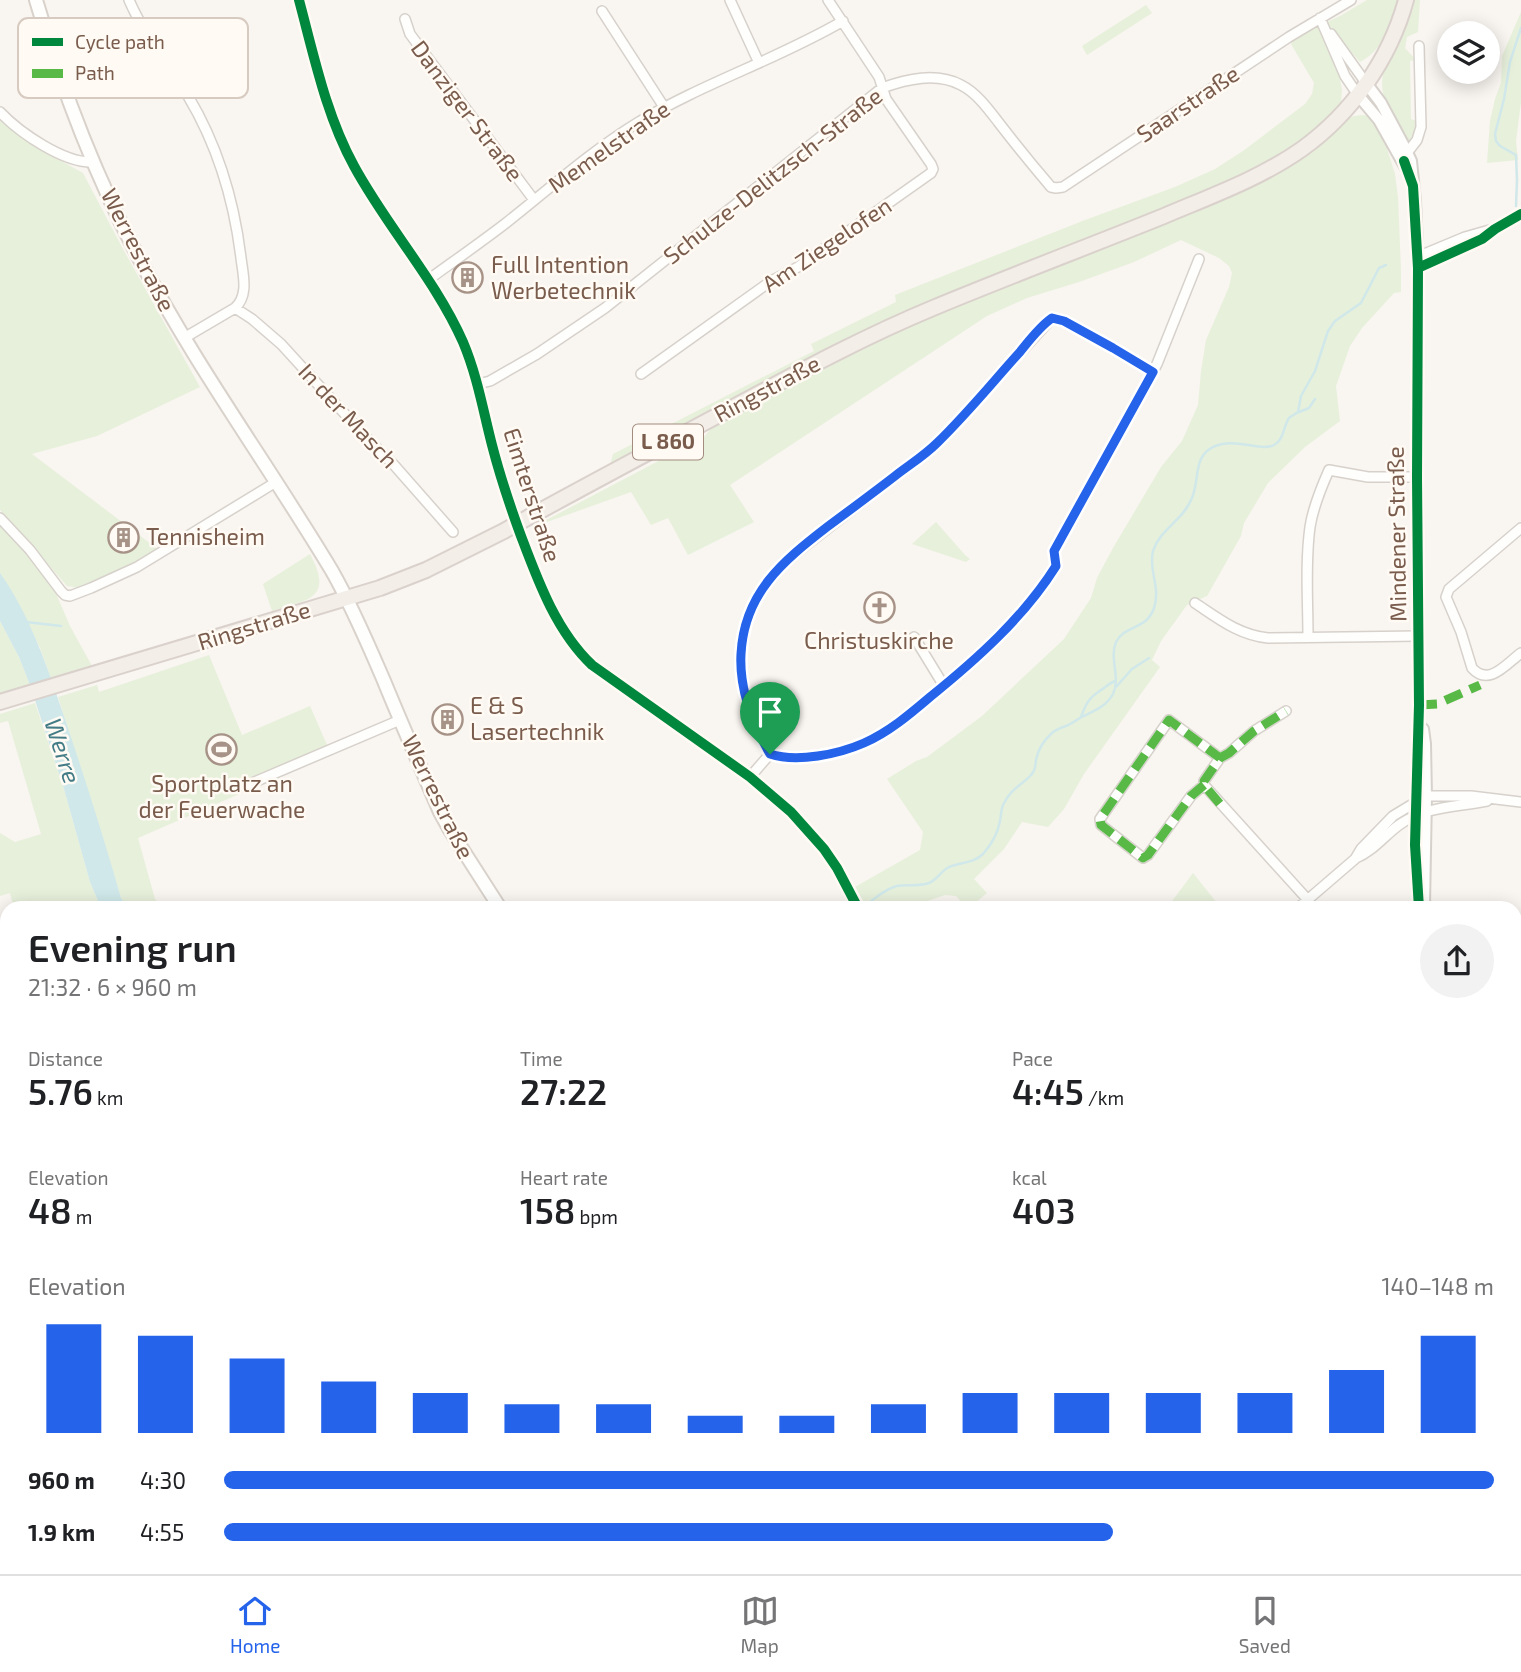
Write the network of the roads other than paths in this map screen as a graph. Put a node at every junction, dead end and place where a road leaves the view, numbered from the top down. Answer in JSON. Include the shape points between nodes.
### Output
{"nodes":[{"id":1,"x":36,"y":0,"type":"edge"},
{"id":2,"x":129,"y":0,"type":"edge"},
{"id":3,"x":299,"y":0,"type":"edge"},
{"id":4,"x":730,"y":0,"type":"edge"},
{"id":5,"x":828,"y":0,"type":"edge"},
{"id":6,"x":1351,"y":0,"type":"edge"},
{"id":7,"x":1406,"y":0,"type":"edge"},
{"id":8,"x":602,"y":11,"type":"dead end"},
{"id":9,"x":42,"y":18,"type":"edge"},
{"id":10,"x":138,"y":18,"type":"edge"},
{"id":11,"x":405,"y":19,"type":"dead end"},
{"id":12,"x":1320,"y":19,"type":"junction"},
{"id":13,"x":842,"y":21,"type":"junction"},
{"id":14,"x":1419,"y":46,"type":"dead end"},
{"id":15,"x":759,"y":63,"type":"junction"},
{"id":16,"x":1366,"y":83,"type":"junction"},
{"id":17,"x":882,"y":88,"type":"junction"},
{"id":18,"x":1357,"y":95,"type":"junction"},
{"id":19,"x":69,"y":98,"type":"edge"},
{"id":20,"x":189,"y":98,"type":"edge"},
{"id":21,"x":664,"y":107,"type":"junction"},
{"id":22,"x":0,"y":112,"type":"edge"},
{"id":23,"x":1408,"y":153,"type":"junction"},
{"id":24,"x":94,"y":162,"type":"junction"},
{"id":25,"x":1413,"y":186,"type":"junction"},
{"id":26,"x":1056,"y":188,"type":"joint"},
{"id":27,"x":534,"y":200,"type":"junction"},
{"id":28,"x":1521,"y":214,"type":"edge"},
{"id":29,"x":1199,"y":259,"type":"dead end"},
{"id":30,"x":1418,"y":262,"type":"junction"},
{"id":31,"x":428,"y":280,"type":"junction"},
{"id":32,"x":234,"y":308,"type":"junction"},
{"id":33,"x":184,"y":338,"type":"junction"},
{"id":34,"x":1153,"y":372,"type":"junction"},
{"id":35,"x":641,"y":374,"type":"dead end"},
{"id":36,"x":478,"y":384,"type":"junction"},
{"id":37,"x":1417,"y":477,"type":"junction"},
{"id":38,"x":276,"y":482,"type":"junction"},
{"id":39,"x":0,"y":518,"type":"edge"},
{"id":40,"x":1521,"y":528,"type":"edge"},
{"id":41,"x":453,"y":532,"type":"dead end"},
{"id":42,"x":346,"y":599,"type":"junction"},
{"id":43,"x":1195,"y":603,"type":"dead end"},
{"id":44,"x":1419,"y":636,"type":"junction"},
{"id":45,"x":914,"y":637,"type":"dead end"},
{"id":46,"x":1308,"y":637,"type":"junction"},
{"id":47,"x":1521,"y":653,"type":"edge"},
{"id":48,"x":944,"y":686,"type":"junction"},
{"id":49,"x":0,"y":702,"type":"edge"},
{"id":50,"x":1286,"y":711,"type":"dead end"},
{"id":51,"x":400,"y":720,"type":"junction"},
{"id":52,"x":770,"y":754,"type":"junction"},
{"id":53,"x":1220,"y":758,"type":"junction"},
{"id":54,"x":750,"y":778,"type":"junction"},
{"id":55,"x":1204,"y":785,"type":"junction"},
{"id":56,"x":245,"y":786,"type":"dead end"},
{"id":57,"x":1421,"y":799,"type":"junction"},
{"id":58,"x":1494,"y":800,"type":"junction"},
{"id":59,"x":1521,"y":802,"type":"edge"},
{"id":60,"x":1421,"y":813,"type":"junction"},
{"id":61,"x":1354,"y":859,"type":"junction"},
{"id":62,"x":1308,"y":900,"type":"joint"},
{"id":63,"x":496,"y":901,"type":"edge"},
{"id":64,"x":854,"y":901,"type":"edge"},
{"id":65,"x":1420,"y":901,"type":"edge"}],
"edges":[{"from":1,"to":9,"type":"main road","name":"Werrestraße"},
{"from":2,"to":10,"type":"street"},
{"from":3,"to":31,"type":"street","name":"Eimterstraße","via":[[328,106],[344,146]]},
{"from":4,"to":15,"type":"street"},
{"from":5,"to":13,"type":"street"},
{"from":6,"to":12,"type":"street","name":"Saarstraße"},
{"from":7,"to":16,"type":"main road","number":"L 860","via":[[1397,30]]},
{"from":8,"to":21,"type":"street"},
{"from":11,"to":27,"type":"street","name":"Danziger Straße","via":[[410,34]]},
{"from":12,"to":16,"type":"street"},
{"from":12,"to":18,"type":"street"},
{"from":12,"to":26,"type":"street","name":"Saarstraße"},
{"from":13,"to":15,"type":"street","name":"Memelstraße"},
{"from":13,"to":17,"type":"street"},
{"from":14,"to":23,"type":"street","via":[[1421,127]]},
{"from":15,"to":21,"type":"street","name":"Memelstraße"},
{"from":16,"to":18,"type":"main road","number":"L 860"},
{"from":16,"to":23,"type":"street","name":"Mindener Straße"},
{"from":17,"to":26,"type":"street","name":"Schulze-Delitzsch-Straße","via":[[932,77],[961,84]]},
{"from":17,"to":35,"type":"street","name":"Am Ziegelofen","via":[[931,164],[931,173]]},
{"from":17,"to":36,"type":"street","name":"Schulze-Delitzsch-Straße","via":[[605,308],[537,354]]},
{"from":18,"to":25,"type":"street","name":"Mindener Straße","via":[[1389,136]]},
{"from":18,"to":42,"type":"main road","name":"Ringstraße","number":"L 860","bridge":true,"via":[[1318,136],[1263,172],[884,329],[504,531],[426,570]]},
{"from":19,"to":24,"type":"main road","name":"Werrestraße"},
{"from":20,"to":32,"type":"street","via":[[218,158],[235,217],[244,294]]},
{"from":21,"to":27,"type":"street","name":"Memelstraße","via":[[602,147]]},
{"from":22,"to":24,"type":"street","via":[[34,139],[69,158]]},
{"from":23,"to":25,"type":"street","name":"Mindener Straße"},
{"from":24,"to":33,"type":"main road","name":"Werrestraße","via":[[120,223]]},
{"from":25,"to":30,"type":"street","name":"Mindener Straße"},
{"from":27,"to":31,"type":"street","name":"Memelstraße"},
{"from":28,"to":30,"type":"street"},
{"from":29,"to":34,"type":"street"},
{"from":30,"to":37,"type":"street","name":"Mindener Straße"},
{"from":31,"to":36,"type":"street","name":"Eimterstraße","via":[[457,328]]},
{"from":32,"to":33,"type":"street"},
{"from":32,"to":41,"type":"street","name":"In der Masch","via":[[281,344]]},
{"from":33,"to":38,"type":"main road","name":"Werrestraße"},
{"from":34,"to":48,"type":"street","via":[[1054,551],[1056,566],[1050,576],[1008,626]]},
{"from":34,"to":52,"type":"street","via":[[1052,318],[937,443],[783,563],[754,604],[741,646],[743,692]]},
{"from":36,"to":54,"type":"street","name":"Eimterstraße","via":[[500,476],[519,530],[542,590],[574,645],[592,665]]},
{"from":37,"to":44,"type":"street","name":"Mindener Straße"},
{"from":37,"to":46,"type":"street","via":[[1368,477],[1329,470],[1310,525]]},
{"from":38,"to":39,"type":"street","via":[[158,556],[70,596]]},
{"from":38,"to":42,"type":"main road","name":"Werrestraße"},
{"from":40,"to":47,"type":"street","via":[[1454,584],[1446,601],[1475,672],[1493,674]]},
{"from":42,"to":49,"type":"main road","name":"Ringstraße","number":"L 860"},
{"from":42,"to":51,"type":"main road","name":"Werrestraße"},
{"from":43,"to":46,"type":"street","via":[[1253,637]]},
{"from":44,"to":46,"type":"street"},
{"from":44,"to":57,"type":"street","name":"Mindener Straße"},
{"from":45,"to":48,"type":"street"},
{"from":48,"to":52,"type":"street","via":[[864,743],[799,758]]},
{"from":50,"to":53,"type":"street"},
{"from":51,"to":56,"type":"street","name":"Werrestraße"},
{"from":51,"to":63,"type":"main road","name":"Werrestraße","via":[[450,830]]},
{"from":52,"to":54,"type":"street"},
{"from":53,"to":55,"type":"street"},
{"from":53,"to":55,"type":"street","via":[[1168,720],[1105,811],[1101,825],[1143,858]]},
{"from":54,"to":64,"type":"street","name":"Eimterstraße","via":[[817,839]]},
{"from":55,"to":62,"type":"street"},
{"from":57,"to":58,"type":"street","via":[[1471,796]]},
{"from":57,"to":60,"type":"street","name":"Mindener Straße"},
{"from":57,"to":61,"type":"street","via":[[1383,825]]},
{"from":58,"to":59,"type":"street"},
{"from":58,"to":60,"type":"street"},
{"from":60,"to":61,"type":"street"},
{"from":60,"to":65,"type":"street","name":"Mindener Straße","via":[[1416,876]]},
{"from":61,"to":62,"type":"street"}]}
